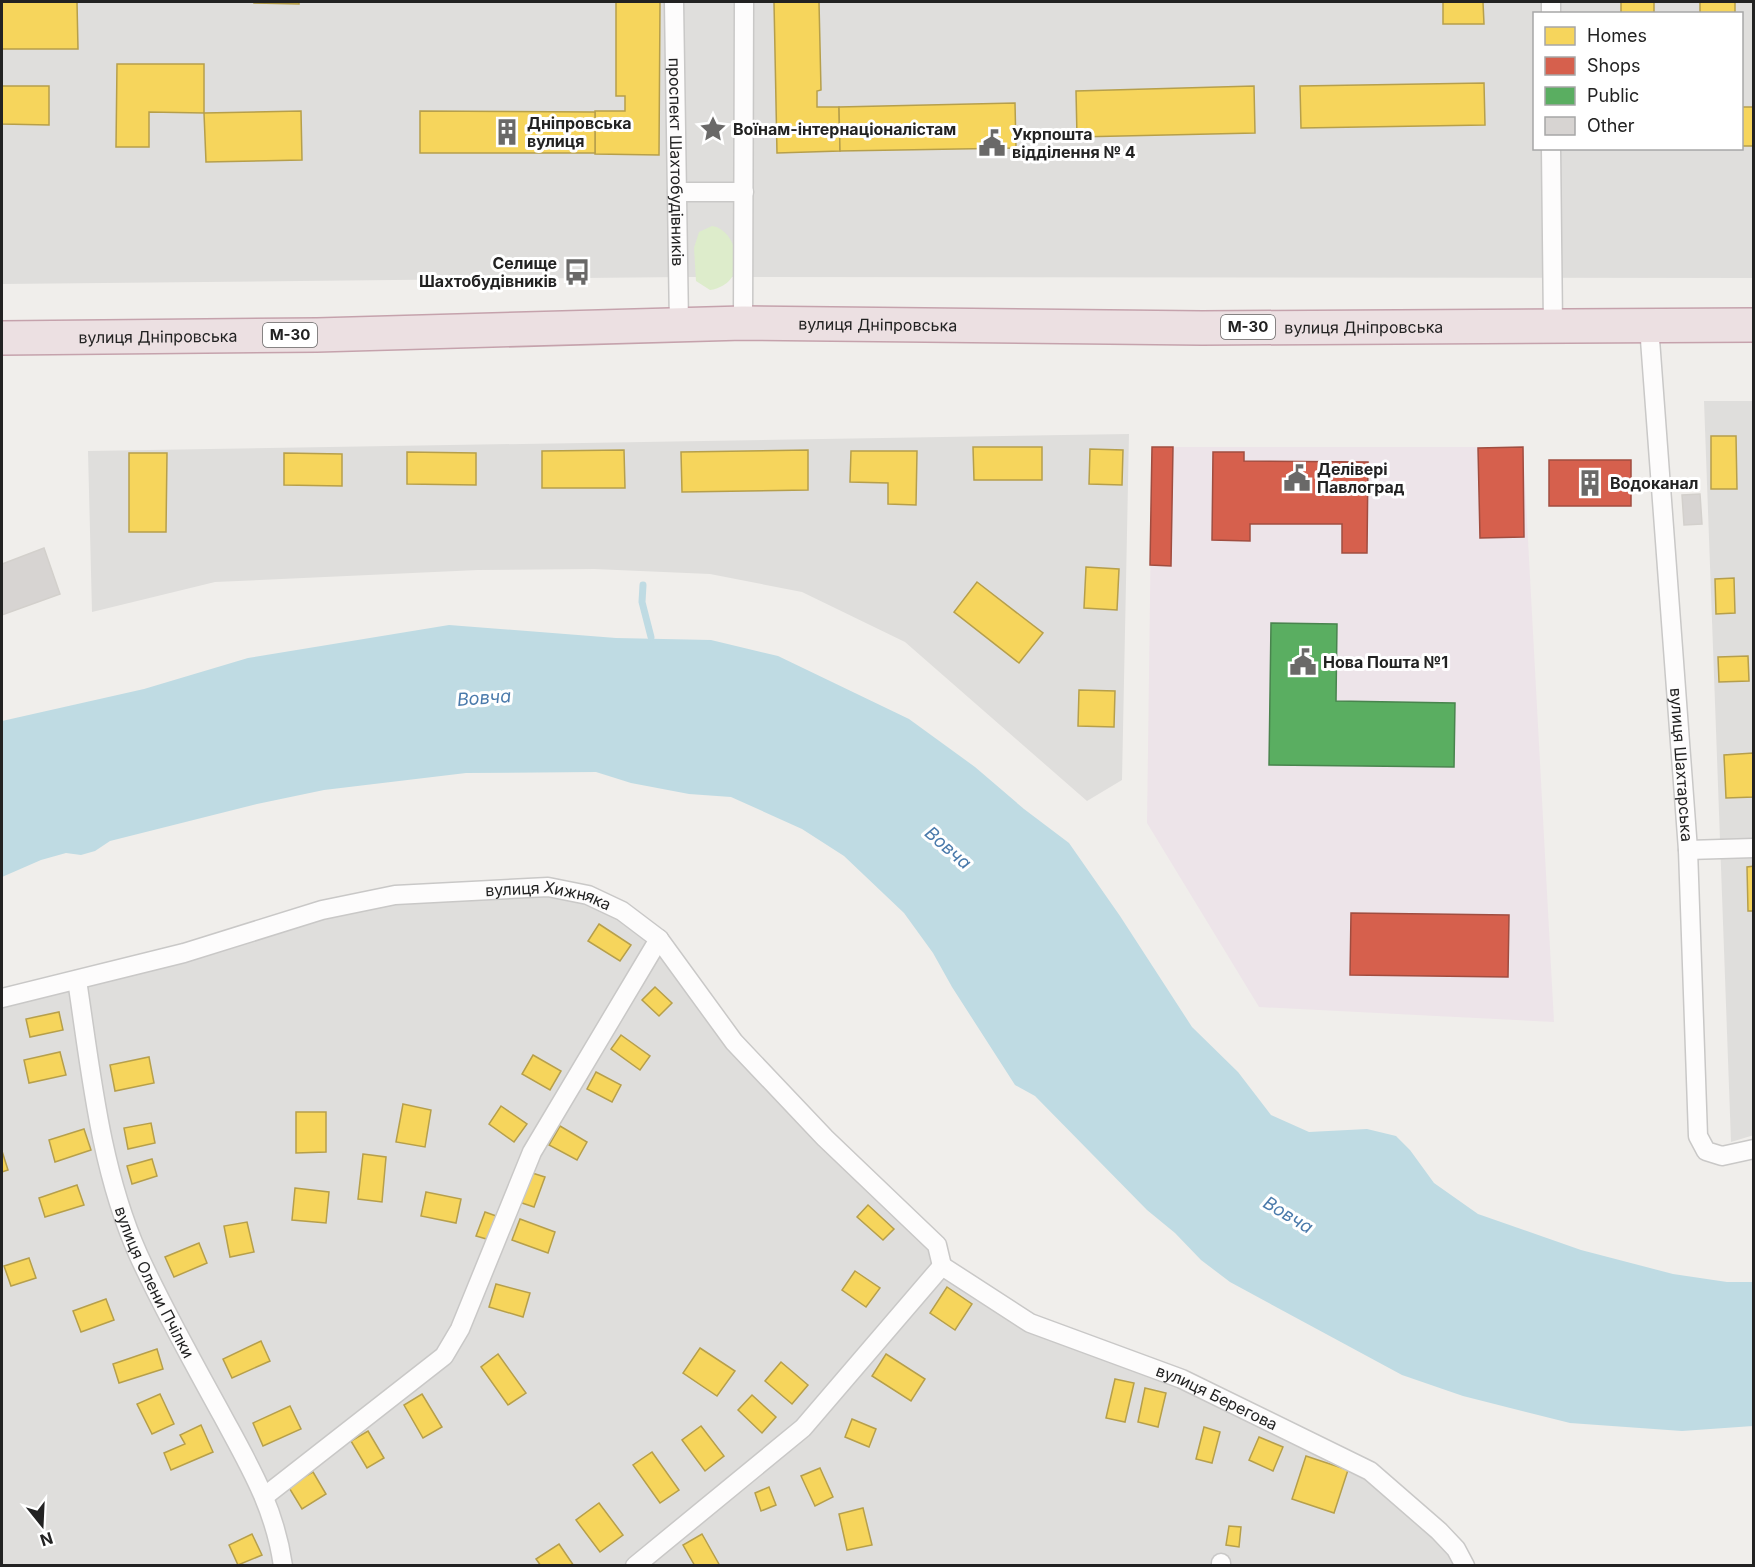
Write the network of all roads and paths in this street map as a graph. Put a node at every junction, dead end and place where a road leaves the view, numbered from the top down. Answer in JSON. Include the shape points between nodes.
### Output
{"nodes":[{"id":1,"x":674,"y":2,"type":"edge"},
{"id":2,"x":744,"y":2,"type":"edge"},
{"id":3,"x":1551,"y":150,"type":"edge"},
{"id":4,"x":677,"y":192,"type":"junction"},
{"id":5,"x":744,"y":192,"type":"junction"},
{"id":6,"x":743,"y":323,"type":"junction"},
{"id":7,"x":679,"y":325,"type":"junction"},
{"id":8,"x":1754,"y":325,"type":"edge"},
{"id":9,"x":1553,"y":326,"type":"junction"},
{"id":10,"x":1649,"y":326,"type":"junction"},
{"id":11,"x":2,"y":338,"type":"edge"},
{"id":12,"x":1754,"y":849,"type":"edge"},
{"id":13,"x":1688,"y":850,"type":"junction"},
{"id":14,"x":659,"y":939,"type":"junction"},
{"id":15,"x":77,"y":980,"type":"junction"},
{"id":16,"x":2,"y":998,"type":"edge"},
{"id":17,"x":1754,"y":1149,"type":"edge"},
{"id":18,"x":942,"y":1266,"type":"junction"},
{"id":19,"x":266,"y":1496,"type":"junction"},
{"id":20,"x":283,"y":1566,"type":"edge"},
{"id":21,"x":635,"y":1566,"type":"edge"},
{"id":22,"x":1465,"y":1566,"type":"edge"}],
"edges":[{"from":1,"to":4,"type":"street","name":"проспект Шахтобудівників"},
{"from":2,"to":5,"type":"street"},
{"from":3,"to":9,"type":"street"},
{"from":4,"to":5,"type":"street"},
{"from":4,"to":7,"type":"street","name":"проспект Шахтобудівників"},
{"from":5,"to":6,"type":"street"},
{"from":6,"to":7,"type":"highway","name":"вулиця Дніпровська","number":"М-30"},
{"from":6,"to":9,"type":"highway","name":"вулиця Дніпровська","number":"М-30","via":[[1202,328]]},
{"from":7,"to":11,"type":"highway","name":"вулиця Дніпровська","number":"М-30","via":[[317,335]]},
{"from":8,"to":10,"type":"highway","name":"вулиця Дніпровська","number":"М-30"},
{"from":9,"to":10,"type":"highway","name":"вулиця Дніпровська","number":"М-30"},
{"from":10,"to":13,"type":"street","name":"вулиця Шахтарська"},
{"from":12,"to":13,"type":"street"},
{"from":13,"to":17,"type":"street","name":"вулиця Шахтарська","via":[[1698,1136],[1706,1151],[1722,1156]]},
{"from":14,"to":15,"type":"street","name":"вулиця Хижняка","via":[[622,911],[588,895],[548,887],[395,895],[322,910]]},
{"from":14,"to":18,"type":"street","name":"вулиця Хижняка","via":[[734,1042],[825,1138],[937,1245]]},
{"from":14,"to":19,"type":"street","via":[[532,1152],[460,1329],[444,1356]]},
{"from":15,"to":16,"type":"street","name":"вулиця Хижняка"},
{"from":15,"to":19,"type":"street","name":"вулиця Олени Пчілки","via":[[115,1197],[164,1309]]},
{"from":18,"to":21,"type":"street","via":[[803,1428]]},
{"from":18,"to":22,"type":"street","name":"вулиця Берегова","via":[[1030,1323],[1182,1379],[1370,1471],[1439,1531]]},
{"from":19,"to":20,"type":"street","name":"вулиця Олени Пчілки"}]}
